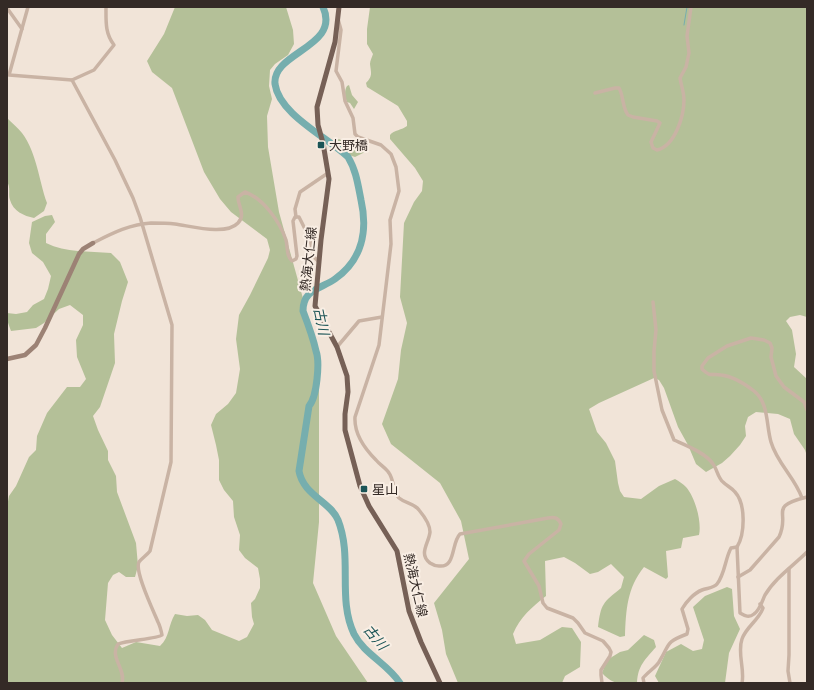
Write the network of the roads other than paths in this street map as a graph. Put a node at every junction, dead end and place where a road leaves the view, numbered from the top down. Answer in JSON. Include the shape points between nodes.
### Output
{"nodes":[{"id":1,"x":28,"y":7,"type":"edge"},
{"id":2,"x":106,"y":7,"type":"edge"},
{"id":3,"x":339,"y":7,"type":"edge"},
{"id":4,"x":691,"y":7,"type":"edge"},
{"id":5,"x":7,"y":8,"type":"edge"},
{"id":6,"x":338,"y":18,"type":"junction"},
{"id":7,"x":22,"y":29,"type":"junction"},
{"id":8,"x":72,"y":80,"type":"junction"},
{"id":9,"x":594,"y":93,"type":"dead end"},
{"id":10,"x":328,"y":173,"type":"junction"},
{"id":11,"x":296,"y":217,"type":"junction"},
{"id":12,"x":142,"y":224,"type":"junction"},
{"id":13,"x":93,"y":243,"type":"joint"},
{"id":14,"x":319,"y":262,"type":"junction"},
{"id":15,"x":653,"y":302,"type":"dead end"},
{"id":16,"x":382,"y":317,"type":"junction"},
{"id":17,"x":336,"y":347,"type":"junction"},
{"id":18,"x":7,"y":360,"type":"edge"},
{"id":19,"x":807,"y":410,"type":"edge"},
{"id":20,"x":807,"y":497,"type":"edge"},
{"id":21,"x":802,"y":498,"type":"junction"},
{"id":22,"x":737,"y":547,"type":"junction"},
{"id":23,"x":807,"y":552,"type":"edge"},
{"id":24,"x":789,"y":569,"type":"junction"},
{"id":25,"x":738,"y":577,"type":"junction"},
{"id":26,"x":760,"y":604,"type":"junction"},
{"id":27,"x":122,"y":683,"type":"edge"},
{"id":28,"x":440,"y":683,"type":"edge"},
{"id":29,"x":602,"y":683,"type":"edge"},
{"id":30,"x":644,"y":683,"type":"edge"},
{"id":31,"x":742,"y":683,"type":"edge"},
{"id":32,"x":790,"y":683,"type":"edge"}],
"edges":[{"from":1,"to":7,"type":"street"},
{"from":2,"to":8,"type":"street","via":[[106,26],[114,45],[94,70]]},
{"from":3,"to":6,"type":"main road","name":"熱海大仁線"},
{"from":4,"to":9,"type":"street","via":[[687,36],[689,53],[680,78],[683,107],[676,132],[666,145],[657,150],[653,148],[650,142],[660,123],[628,115],[619,88]]},
{"from":5,"to":7,"type":"street"},
{"from":6,"to":10,"type":"main road","name":"熱海大仁線","via":[[335,42],[317,107]]},
{"from":6,"to":16,"type":"street","via":[[341,30],[336,71],[353,118],[355,134],[388,150],[394,159],[398,178],[398,198],[390,220],[391,244]]},
{"from":7,"to":8,"type":"street","via":[[9,75]]},
{"from":8,"to":12,"type":"street","via":[[115,160]]},
{"from":10,"to":11,"type":"street","via":[[300,190],[295,209]]},
{"from":10,"to":14,"type":"main road","name":"熱海大仁線","via":[[329,187]]},
{"from":11,"to":12,"type":"street","via":[[293,221],[297,256],[294,261],[289,258],[286,239],[277,220],[256,198],[245,192],[238,197],[242,211],[239,223],[233,227],[218,230],[174,224]]},
{"from":11,"to":14,"type":"street","via":[[300,218],[312,244],[312,254]]},
{"from":12,"to":13,"type":"street"},
{"from":12,"to":27,"type":"street","via":[[172,325],[171,462],[150,551],[139,562],[138,567],[162,635],[118,644],[115,655],[123,674]]},
{"from":13,"to":18,"type":"street","via":[[79,254],[36,345],[25,355]]},
{"from":14,"to":17,"type":"main road","name":"熱海大仁線","via":[[316,310]]},
{"from":15,"to":22,"type":"street","via":[[656,330],[654,371],[662,410],[674,440],[691,447],[708,459],[722,482],[735,492],[740,500],[744,526]]},
{"from":16,"to":17,"type":"street","via":[[359,321]]},
{"from":16,"to":29,"type":"street","via":[[379,345],[355,413],[355,424],[362,443],[388,471],[397,496],[404,502],[415,505],[427,523],[430,534],[425,547],[426,558],[437,566],[446,566],[460,534],[548,518],[558,519],[561,524],[559,530],[524,561],[539,586],[546,608],[573,618],[585,633],[603,641],[609,648],[611,652],[602,670]]},
{"from":17,"to":28,"type":"main road","name":"熱海大仁線","via":[[347,376],[345,430],[360,486],[397,551],[409,611]]},
{"from":19,"to":21,"type":"street","via":[[804,402],[784,387],[776,376],[771,357],[772,348],[770,343],[764,340],[751,338],[727,346],[708,358],[702,366],[708,374],[735,379],[752,389],[758,396],[767,414],[774,450]]},
{"from":20,"to":21,"type":"street"},
{"from":21,"to":25,"type":"street","via":[[788,502],[784,506],[782,531],[779,537],[750,570]]},
{"from":22,"to":25,"type":"street"},
{"from":22,"to":30,"type":"street","via":[[731,548],[718,583],[698,592],[684,605],[682,609],[687,634],[668,644],[659,662],[643,678]]},
{"from":23,"to":24,"type":"street"},
{"from":24,"to":26,"type":"street","via":[[773,584]]},
{"from":24,"to":32,"type":"street"},
{"from":25,"to":26,"type":"street","via":[[740,613],[752,616]]},
{"from":26,"to":31,"type":"street","via":[[763,608],[761,613],[741,640]]}]}
